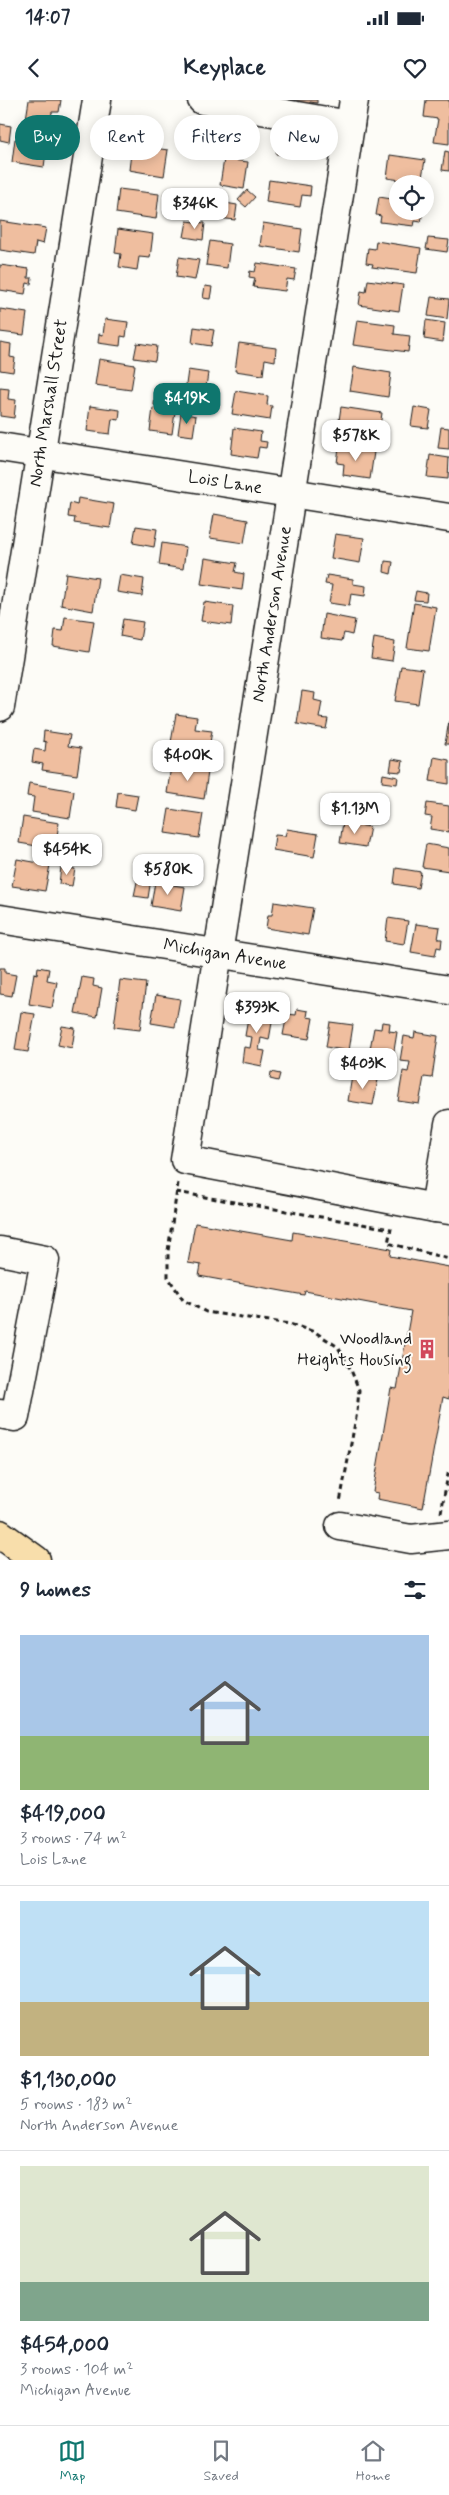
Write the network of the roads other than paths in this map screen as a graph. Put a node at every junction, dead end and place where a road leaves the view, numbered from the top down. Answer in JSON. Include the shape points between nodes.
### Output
{"nodes":[{"id":1,"x":97,"y":100,"type":"edge"},
{"id":2,"x":202,"y":100,"type":"edge"},
{"id":3,"x":242,"y":103,"type":"edge"},
{"id":4,"x":352,"y":112,"type":"edge"},
{"id":5,"x":0,"y":447,"type":"edge"},
{"id":6,"x":40,"y":454,"type":"junction"},
{"id":7,"x":292,"y":493,"type":"junction"},
{"id":8,"x":449,"y":518,"type":"edge"},
{"id":9,"x":0,"y":706,"type":"edge"},
{"id":10,"x":0,"y":919,"type":"edge"},
{"id":11,"x":218,"y":954,"type":"junction"},
{"id":12,"x":449,"y":990,"type":"edge"},
{"id":13,"x":449,"y":1124,"type":"edge"},
{"id":14,"x":441,"y":1200,"type":"edge"},
{"id":15,"x":0,"y":1251,"type":"edge"},
{"id":16,"x":0,"y":1414,"type":"edge"},
{"id":17,"x":340,"y":1526,"type":"road end"},
{"id":18,"x":0,"y":1534,"type":"edge"},
{"id":19,"x":449,"y":1535,"type":"edge"},
{"id":20,"x":36,"y":1560,"type":"edge"}],
"edges":[{"from":1,"to":6,"type":"street","name":"North Marshall Street"},
{"from":2,"to":3,"type":"street"},
{"from":3,"to":4,"type":"street"},
{"from":4,"to":7,"type":"street","name":"North Anderson Avenue"},
{"from":5,"to":6,"type":"street","name":"Lois Lane"},
{"from":6,"to":7,"type":"street","name":"Lois Lane"},
{"from":6,"to":9,"type":"street","name":"North Marshall Street"},
{"from":7,"to":8,"type":"street","name":"Lois Lane"},
{"from":7,"to":11,"type":"street","name":"North Anderson Avenue"},
{"from":10,"to":11,"type":"street","name":"Michigan Avenue"},
{"from":11,"to":12,"type":"street","name":"Michigan Avenue"},
{"from":11,"to":14,"type":"street","name":"North Anderson Avenue","via":[[185,1160]]},
{"from":13,"to":14,"type":"street"},
{"from":15,"to":16,"type":"street","via":[[45,1260],[15,1417]]},
{"from":17,"to":19,"type":"street","via":[[411,1539]]},
{"from":18,"to":20,"type":"highway"}]}
